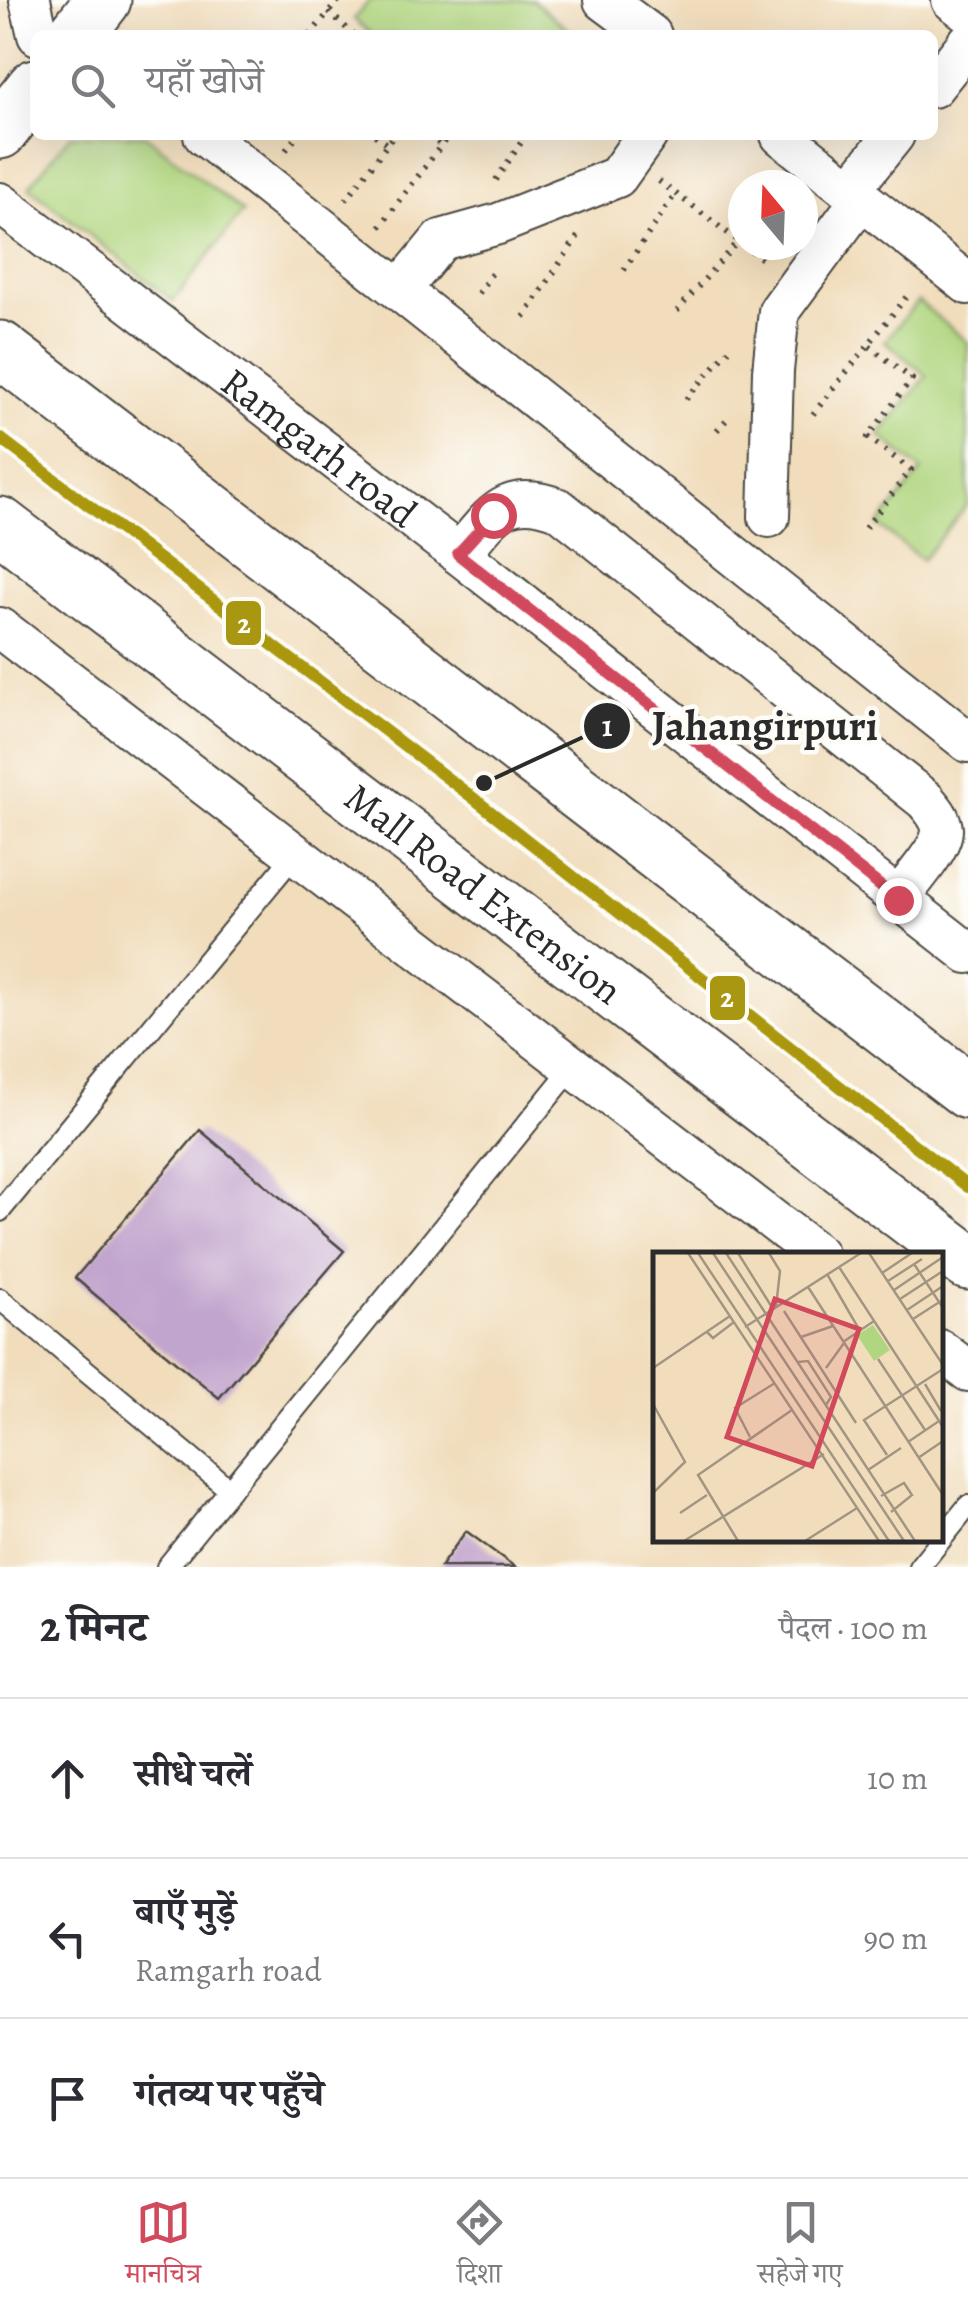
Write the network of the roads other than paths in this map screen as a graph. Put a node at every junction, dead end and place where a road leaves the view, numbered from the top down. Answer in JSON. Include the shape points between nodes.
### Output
{"nodes":[{"id":1,"x":30,"y":0,"type":"edge"},
{"id":2,"x":104,"y":0,"type":"edge"},
{"id":3,"x":604,"y":0,"type":"edge"},
{"id":4,"x":952,"y":0,"type":"edge"},
{"id":5,"x":968,"y":12,"type":"edge"},
{"id":6,"x":37,"y":30,"type":"edge"},
{"id":7,"x":80,"y":30,"type":"edge"},
{"id":8,"x":644,"y":30,"type":"edge"},
{"id":9,"x":968,"y":43,"type":"edge"},
{"id":10,"x":938,"y":81,"type":"edge"},
{"id":11,"x":210,"y":140,"type":"edge"},
{"id":12,"x":786,"y":140,"type":"edge"},
{"id":13,"x":891,"y":140,"type":"edge"},
{"id":14,"x":632,"y":157,"type":"edge"},
{"id":15,"x":856,"y":194,"type":"junction"},
{"id":16,"x":0,"y":203,"type":"edge"},
{"id":17,"x":968,"y":284,"type":"edge"},
{"id":18,"x":400,"y":290,"type":"junction"},
{"id":19,"x":0,"y":349,"type":"edge"},
{"id":20,"x":769,"y":517,"type":"dead end"},
{"id":21,"x":0,"y":525,"type":"edge"},
{"id":22,"x":458,"y":554,"type":"junction"},
{"id":23,"x":0,"y":628,"type":"edge"},
{"id":24,"x":968,"y":742,"type":"edge"},
{"id":25,"x":295,"y":854,"type":"junction"},
{"id":26,"x":898,"y":900,"type":"junction"},
{"id":27,"x":968,"y":953,"type":"edge"},
{"id":28,"x":573,"y":1067,"type":"junction"},
{"id":29,"x":968,"y":1091,"type":"edge"},
{"id":30,"x":0,"y":1211,"type":"edge"},
{"id":31,"x":813,"y":1252,"type":"edge"},
{"id":32,"x":968,"y":1262,"type":"edge"},
{"id":33,"x":0,"y":1298,"type":"edge"},
{"id":34,"x":943,"y":1352,"type":"edge"},
{"id":35,"x":968,"y":1371,"type":"edge"},
{"id":36,"x":230,"y":1490,"type":"junction"},
{"id":37,"x":968,"y":1506,"type":"edge"},
{"id":38,"x":943,"y":1537,"type":"edge"},
{"id":39,"x":939,"y":1542,"type":"edge"},
{"id":40,"x":167,"y":1567,"type":"edge"},
{"id":41,"x":919,"y":1567,"type":"edge"}],
"edges":[{"from":1,"to":6,"type":"street"},
{"from":2,"to":7,"type":"main road"},
{"from":3,"to":8,"type":"street"},
{"from":4,"to":5,"type":"street"},
{"from":9,"to":10,"type":"street"},
{"from":11,"to":18,"type":"street"},
{"from":12,"to":15,"type":"street"},
{"from":13,"to":15,"type":"street"},
{"from":14,"to":18,"type":"street","via":[[498,224],[441,240]]},
{"from":15,"to":17,"type":"street"},
{"from":15,"to":20,"type":"street","via":[[779,311]]},
{"from":16,"to":22,"type":"street","name":"Ramgarh road"},
{"from":18,"to":24,"type":"street"},
{"from":19,"to":29,"type":"main road"},
{"from":21,"to":32,"type":"main road","name":"Mall Road Extension"},
{"from":22,"to":26,"type":"street","name":"Ramgarh road"},
{"from":22,"to":26,"type":"street","via":[[511,503],[532,499],[559,509],[925,800],[942,828],[940,842]]},
{"from":23,"to":25,"type":"street"},
{"from":25,"to":28,"type":"street"},
{"from":25,"to":30,"type":"lane"},
{"from":26,"to":27,"type":"street","name":"Ramgarh road"},
{"from":28,"to":31,"type":"street"},
{"from":28,"to":36,"type":"lane"},
{"from":33,"to":36,"type":"lane"},
{"from":34,"to":35,"type":"street"},
{"from":36,"to":40,"type":"lane"},
{"from":37,"to":38,"type":"lane"},
{"from":39,"to":41,"type":"lane"}]}
